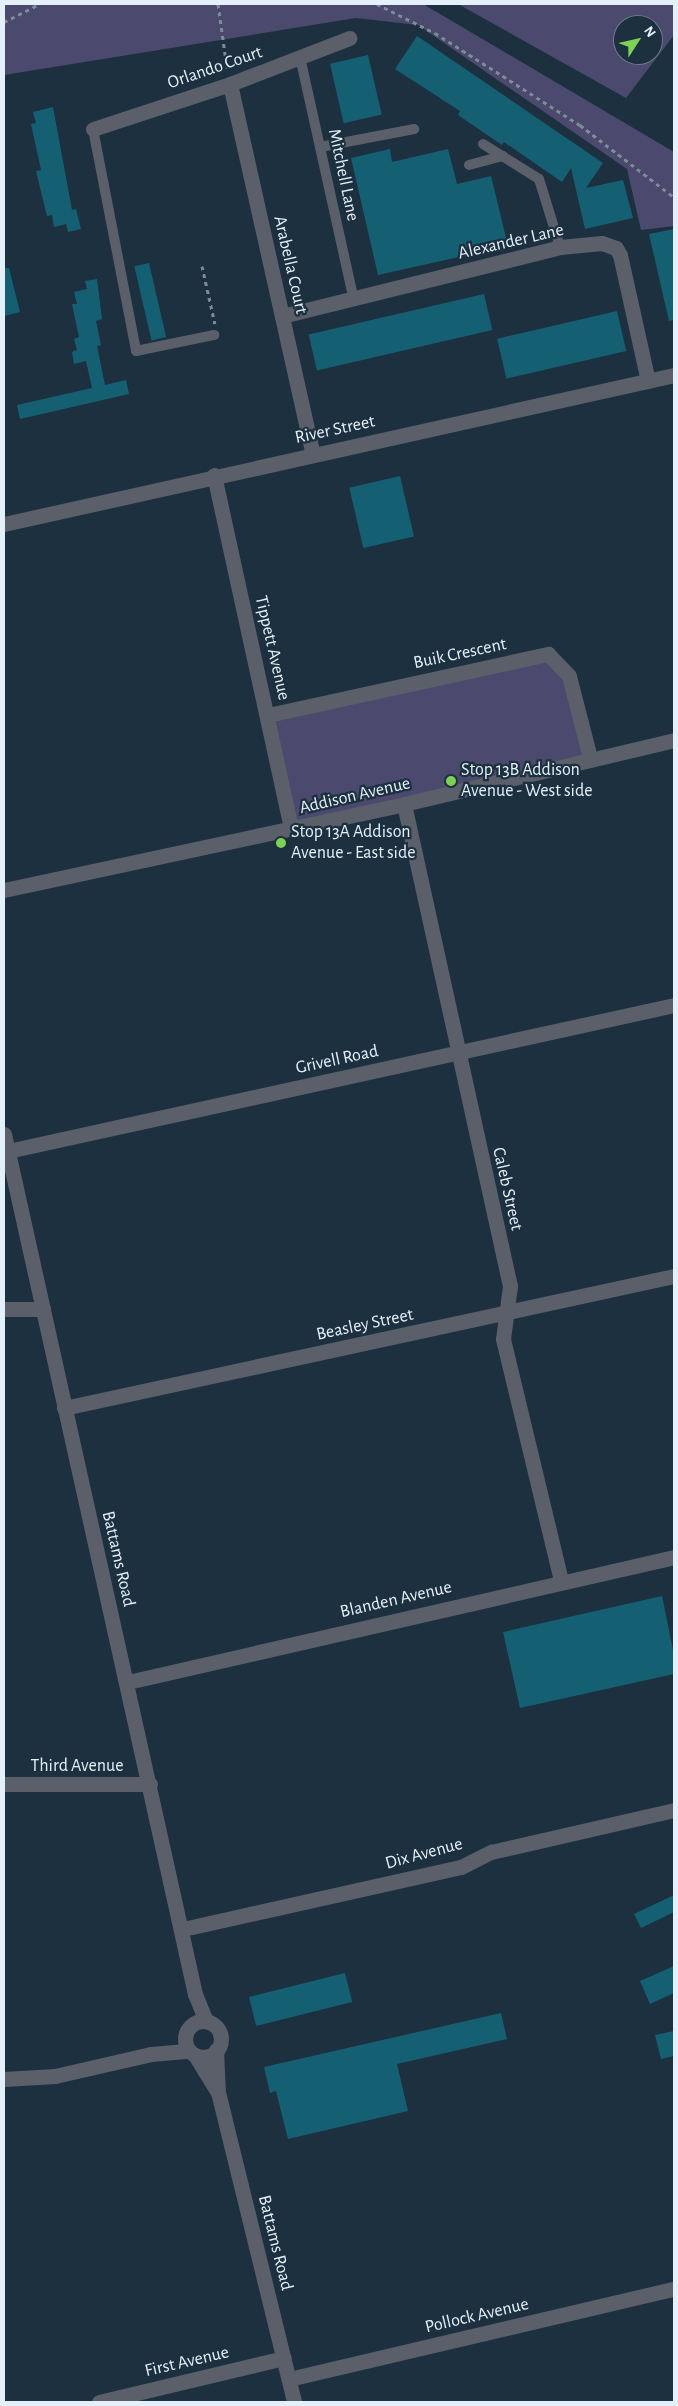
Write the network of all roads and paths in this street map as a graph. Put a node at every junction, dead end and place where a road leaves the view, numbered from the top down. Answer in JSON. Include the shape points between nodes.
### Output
{"nodes":[{"id":1,"x":38,"y":4,"type":"edge"},
{"id":2,"x":218,"y":4,"type":"edge"},
{"id":3,"x":377,"y":4,"type":"edge"},
{"id":4,"x":4,"y":22,"type":"edge"},
{"id":5,"x":349,"y":38,"type":"dead end"},
{"id":6,"x":300,"y":57,"type":"junction"},
{"id":7,"x":230,"y":84,"type":"junction"},
{"id":8,"x":93,"y":129,"type":"joint"},
{"id":9,"x":414,"y":129,"type":"dead end"},
{"id":10,"x":483,"y":144,"type":"dead end"},
{"id":11,"x":320,"y":147,"type":"junction"},
{"id":12,"x":503,"y":156,"type":"junction"},
{"id":13,"x":469,"y":165,"type":"dead end"},
{"id":14,"x":674,"y":197,"type":"edge"},
{"id":15,"x":560,"y":247,"type":"junction"},
{"id":16,"x":202,"y":266,"type":"dead end"},
{"id":17,"x":354,"y":301,"type":"junction"},
{"id":18,"x":282,"y":316,"type":"junction"},
{"id":19,"x":215,"y":330,"type":"joint"},
{"id":20,"x":674,"y":375,"type":"edge"},
{"id":21,"x":648,"y":381,"type":"junction"},
{"id":22,"x":313,"y":454,"type":"junction"},
{"id":23,"x":214,"y":475,"type":"junction"},
{"id":24,"x":4,"y":524,"type":"edge"},
{"id":25,"x":268,"y":715,"type":"junction"},
{"id":26,"x":674,"y":740,"type":"edge"},
{"id":27,"x":590,"y":758,"type":"junction"},
{"id":28,"x":404,"y":804,"type":"junction"},
{"id":29,"x":291,"y":829,"type":"junction"},
{"id":30,"x":7,"y":892,"type":"edge"},
{"id":31,"x":674,"y":1005,"type":"edge"},
{"id":32,"x":457,"y":1053,"type":"junction"},
{"id":33,"x":4,"y":1134,"type":"edge"},
{"id":34,"x":8,"y":1151,"type":"junction"},
{"id":35,"x":674,"y":1276,"type":"edge"},
{"id":36,"x":4,"y":1309,"type":"edge"},
{"id":37,"x":43,"y":1309,"type":"junction"},
{"id":38,"x":506,"y":1312,"type":"junction"},
{"id":39,"x":64,"y":1408,"type":"junction"},
{"id":40,"x":674,"y":1557,"type":"edge"},
{"id":41,"x":561,"y":1581,"type":"junction"},
{"id":42,"x":128,"y":1682,"type":"junction"},
{"id":43,"x":4,"y":1784,"type":"edge"},
{"id":44,"x":150,"y":1784,"type":"junction"},
{"id":45,"x":674,"y":1810,"type":"edge"},
{"id":46,"x":182,"y":1929,"type":"junction"},
{"id":47,"x":194,"y":2026,"type":"junction"},
{"id":48,"x":216,"y":2050,"type":"junction"},
{"id":49,"x":192,"y":2053,"type":"junction"},
{"id":50,"x":151,"y":2054,"type":"junction"},
{"id":51,"x":4,"y":2079,"type":"edge"},
{"id":52,"x":218,"y":2092,"type":"junction"},
{"id":53,"x":674,"y":2289,"type":"edge"},
{"id":54,"x":284,"y":2358,"type":"junction"},
{"id":55,"x":289,"y":2379,"type":"junction"},
{"id":56,"x":99,"y":2402,"type":"edge"},
{"id":57,"x":294,"y":2402,"type":"edge"}],
"edges":[{"from":1,"to":4,"type":"path"},
{"from":2,"to":7,"type":"path"},
{"from":3,"to":14,"type":"path","via":[[435,33],[580,125]]},
{"from":5,"to":6,"type":"street","name":"Orlando Court"},
{"from":6,"to":7,"type":"street","name":"Orlando Court"},
{"from":6,"to":11,"type":"lane","name":"Mitchell Lane"},
{"from":7,"to":8,"type":"street","name":"Orlando Court"},
{"from":7,"to":18,"type":"street","name":"Arabella Court"},
{"from":8,"to":19,"type":"lane","via":[[136,351]]},
{"from":9,"to":11,"type":"lane"},
{"from":10,"to":12,"type":"lane"},
{"from":11,"to":17,"type":"lane","name":"Mitchell Lane"},
{"from":12,"to":13,"type":"lane"},
{"from":12,"to":15,"type":"lane","via":[[539,179]]},
{"from":15,"to":17,"type":"street","name":"Alexander Lane"},
{"from":15,"to":21,"type":"street","name":"Alexander Lane","via":[[602,243],[616,248]]},
{"from":16,"to":19,"type":"path"},
{"from":17,"to":18,"type":"street","name":"Alexander Lane"},
{"from":18,"to":22,"type":"street","name":"Arabella Court"},
{"from":20,"to":21,"type":"street","name":"River Street"},
{"from":21,"to":22,"type":"street","name":"River Street"},
{"from":22,"to":23,"type":"street","name":"River Street"},
{"from":23,"to":24,"type":"street","name":"River Street"},
{"from":23,"to":25,"type":"street","name":"Tippett Avenue"},
{"from":25,"to":27,"type":"street","name":"Buik Crescent","via":[[548,654],[569,676]]},
{"from":25,"to":29,"type":"street","name":"Tippett Avenue"},
{"from":26,"to":27,"type":"street","name":"Addison Avenue"},
{"from":27,"to":28,"type":"street","name":"Addison Avenue"},
{"from":28,"to":29,"type":"street","name":"Addison Avenue"},
{"from":28,"to":32,"type":"street","name":"Caleb Street"},
{"from":29,"to":30,"type":"street","name":"Addison Avenue"},
{"from":31,"to":32,"type":"street","name":"Grivell Road"},
{"from":32,"to":34,"type":"street","name":"Grivell Road"},
{"from":32,"to":38,"type":"street","name":"Caleb Street","via":[[510,1286]]},
{"from":33,"to":34,"type":"street","name":"Battams Road"},
{"from":34,"to":37,"type":"street","name":"Battams Road"},
{"from":35,"to":38,"type":"street","name":"Beasley Street"},
{"from":36,"to":37,"type":"street"},
{"from":37,"to":39,"type":"street","name":"Battams Road"},
{"from":38,"to":39,"type":"street","name":"Beasley Street"},
{"from":38,"to":41,"type":"street","name":"Caleb Street","via":[[503,1339]]},
{"from":39,"to":42,"type":"street","name":"Battams Road"},
{"from":40,"to":41,"type":"street","name":"Blanden Avenue"},
{"from":41,"to":42,"type":"street","name":"Blanden Avenue"},
{"from":42,"to":44,"type":"street","name":"Battams Road"},
{"from":43,"to":44,"type":"street","name":"Third Avenue"},
{"from":44,"to":46,"type":"street","name":"Battams Road"},
{"from":45,"to":46,"type":"street","name":"Dix Avenue","via":[[491,1852],[461,1866]]},
{"from":46,"to":47,"type":"street","name":"Battams Road","via":[[195,1994]]},
{"from":47,"to":48,"type":"street","name":"Battams Road","via":[[218,2028],[221,2036]]},
{"from":47,"to":49,"type":"street","name":"Battams Road"},
{"from":47,"to":50,"type":"street"},
{"from":48,"to":49,"type":"street","via":[[207,2056]]},
{"from":48,"to":52,"type":"street","name":"Battams Road"},
{"from":49,"to":50,"type":"street"},
{"from":49,"to":52,"type":"street","name":"Battams Road"},
{"from":50,"to":51,"type":"street","via":[[55,2076]]},
{"from":52,"to":54,"type":"street","name":"Battams Road"},
{"from":53,"to":55,"type":"street","name":"Pollock Avenue"},
{"from":54,"to":55,"type":"street","name":"Battams Road"},
{"from":54,"to":56,"type":"street","name":"First Avenue"},
{"from":55,"to":57,"type":"street","name":"Battams Road"}]}
